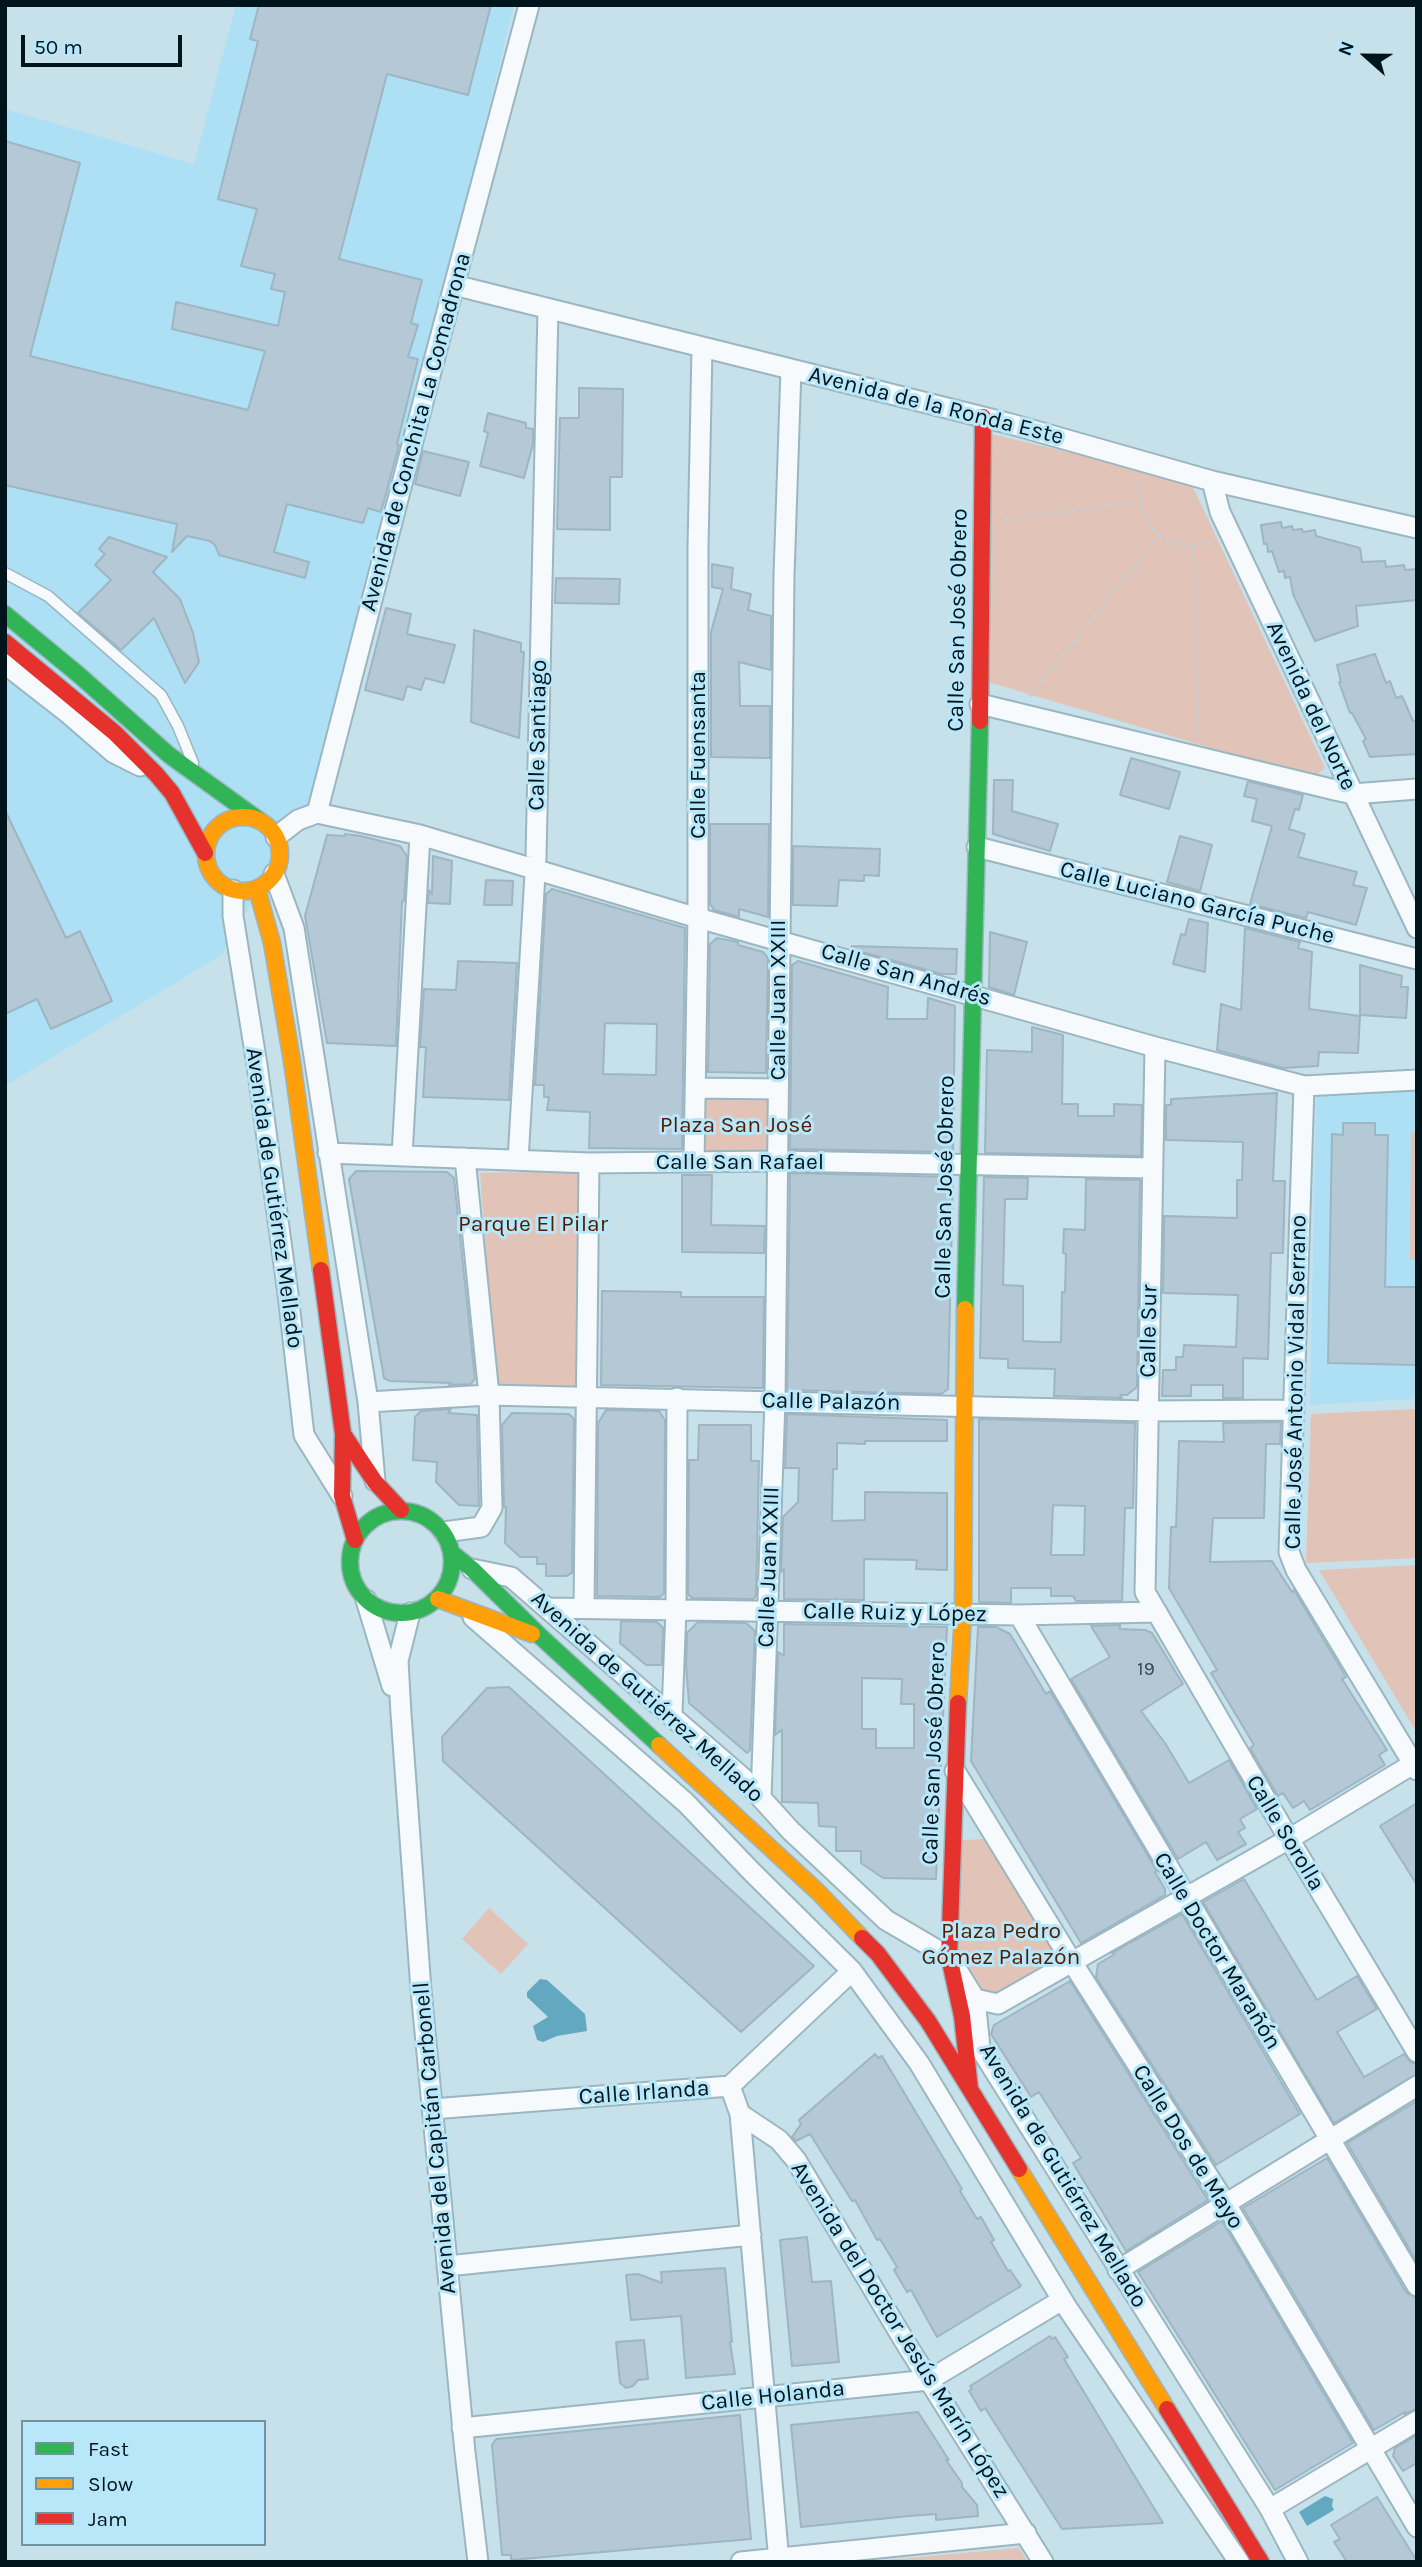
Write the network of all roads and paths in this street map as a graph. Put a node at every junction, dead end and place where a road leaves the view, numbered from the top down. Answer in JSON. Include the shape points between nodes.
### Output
{"nodes":[{"id":1,"x":529,"y":5,"type":"edge"},
{"id":2,"x":454,"y":285,"type":"junction"},
{"id":3,"x":548,"y":309,"type":"junction"},
{"id":4,"x":702,"y":347,"type":"junction"},
{"id":5,"x":791,"y":369,"type":"junction"},
{"id":6,"x":983,"y":417,"type":"junction"},
{"id":7,"x":1144,"y":462,"type":"junction"},
{"id":8,"x":1212,"y":481,"type":"junction"},
{"id":9,"x":1141,"y":502,"type":"junction"},
{"id":10,"x":982,"y":522,"type":"junction"},
{"id":11,"x":1417,"y":528,"type":"edge"},
{"id":12,"x":1160,"y":535,"type":"junction"},
{"id":13,"x":1232,"y":537,"type":"junction"},
{"id":14,"x":1195,"y":546,"type":"junction"},
{"id":15,"x":5,"y":573,"type":"edge"},
{"id":16,"x":5,"y":614,"type":"edge"},
{"id":17,"x":5,"y":642,"type":"edge"},
{"id":18,"x":5,"y":664,"type":"edge"},
{"id":19,"x":980,"y":704,"type":"junction"},
{"id":20,"x":1015,"y":713,"type":"junction"},
{"id":21,"x":1198,"y":757,"type":"junction"},
{"id":22,"x":156,"y":774,"type":"junction"},
{"id":23,"x":198,"y":777,"type":"junction"},
{"id":24,"x":1417,"y":789,"type":"edge"},
{"id":25,"x":1353,"y":793,"type":"junction"},
{"id":26,"x":317,"y":813,"type":"junction"},
{"id":27,"x":259,"y":820,"type":"junction"},
{"id":28,"x":420,"y":835,"type":"junction"},
{"id":29,"x":276,"y":837,"type":"junction"},
{"id":30,"x":977,"y":848,"type":"junction"},
{"id":31,"x":205,"y":853,"type":"junction"},
{"id":32,"x":535,"y":869,"type":"junction"},
{"id":33,"x":274,"y":874,"type":"junction"},
{"id":34,"x":257,"y":889,"type":"junction"},
{"id":35,"x":233,"y":890,"type":"junction"},
{"id":36,"x":698,"y":918,"type":"junction"},
{"id":37,"x":1417,"y":928,"type":"edge"},
{"id":38,"x":779,"y":940,"type":"junction"},
{"id":39,"x":1417,"y":959,"type":"edge"},
{"id":40,"x":972,"y":994,"type":"junction"},
{"id":41,"x":1155,"y":1047,"type":"junction"},
{"id":42,"x":1417,"y":1080,"type":"edge"},
{"id":43,"x":1304,"y":1086,"type":"junction"},
{"id":44,"x":695,"y":1088,"type":"junction"},
{"id":45,"x":778,"y":1090,"type":"junction"},
{"id":46,"x":328,"y":1153,"type":"junction"},
{"id":47,"x":402,"y":1156,"type":"junction"},
{"id":48,"x":465,"y":1158,"type":"junction"},
{"id":49,"x":518,"y":1160,"type":"junction"},
{"id":50,"x":777,"y":1161,"type":"junction"},
{"id":51,"x":694,"y":1162,"type":"junction"},
{"id":52,"x":589,"y":1163,"type":"junction"},
{"id":53,"x":968,"y":1165,"type":"junction"},
{"id":54,"x":1151,"y":1168,"type":"junction"},
{"id":55,"x":489,"y":1395,"type":"junction"},
{"id":56,"x":586,"y":1396,"type":"junction"},
{"id":57,"x":677,"y":1398,"type":"junction"},
{"id":58,"x":775,"y":1401,"type":"junction"},
{"id":59,"x":368,"y":1402,"type":"junction"},
{"id":60,"x":963,"y":1405,"type":"junction"},
{"id":61,"x":1294,"y":1410,"type":"junction"},
{"id":62,"x":1147,"y":1411,"type":"junction"},
{"id":63,"x":343,"y":1434,"type":"junction"},
{"id":64,"x":375,"y":1482,"type":"junction"},
{"id":65,"x":342,"y":1496,"type":"junction"},
{"id":66,"x":401,"y":1510,"type":"junction"},
{"id":67,"x":444,"y":1532,"type":"junction"},
{"id":68,"x":355,"y":1540,"type":"junction"},
{"id":69,"x":453,"y":1554,"type":"junction"},
{"id":70,"x":472,"y":1569,"type":"junction"},
{"id":71,"x":438,"y":1599,"type":"junction"},
{"id":72,"x":366,"y":1600,"type":"junction"},
{"id":73,"x":549,"y":1608,"type":"junction"},
{"id":74,"x":584,"y":1608,"type":"junction"},
{"id":75,"x":676,"y":1609,"type":"junction"},
{"id":76,"x":768,"y":1611,"type":"junction"},
{"id":77,"x":467,"y":1612,"type":"junction"},
{"id":78,"x":1157,"y":1612,"type":"junction"},
{"id":79,"x":410,"y":1613,"type":"junction"},
{"id":80,"x":963,"y":1614,"type":"junction"},
{"id":81,"x":1019,"y":1615,"type":"junction"},
{"id":82,"x":541,"y":1637,"type":"junction"},
{"id":83,"x":401,"y":1714,"type":"junction"},
{"id":84,"x":672,"y":1714,"type":"junction"},
{"id":85,"x":1415,"y":1767,"type":"edge"},
{"id":86,"x":955,"y":1771,"type":"junction"},
{"id":87,"x":761,"y":1798,"type":"junction"},
{"id":88,"x":1289,"y":1839,"type":"junction"},
{"id":89,"x":1185,"y":1898,"type":"junction"},
{"id":90,"x":949,"y":1957,"type":"junction"},
{"id":91,"x":1072,"y":1962,"type":"junction"},
{"id":92,"x":852,"y":1971,"type":"junction"},
{"id":93,"x":975,"y":1999,"type":"junction"},
{"id":94,"x":1417,"y":2052,"type":"edge"},
{"id":95,"x":730,"y":2086,"type":"junction"},
{"id":96,"x":1417,"y":2086,"type":"edge"},
{"id":97,"x":970,"y":2089,"type":"junction"},
{"id":98,"x":432,"y":2109,"type":"junction"},
{"id":99,"x":740,"y":2114,"type":"junction"},
{"id":100,"x":1330,"y":2141,"type":"junction"},
{"id":101,"x":1226,"y":2204,"type":"junction"},
{"id":102,"x":751,"y":2235,"type":"junction"},
{"id":103,"x":447,"y":2266,"type":"junction"},
{"id":104,"x":1118,"y":2270,"type":"junction"},
{"id":105,"x":1417,"y":2286,"type":"edge"},
{"id":106,"x":1062,"y":2300,"type":"junction"},
{"id":107,"x":929,"y":2380,"type":"junction"},
{"id":108,"x":765,"y":2397,"type":"junction"},
{"id":109,"x":1417,"y":2421,"type":"edge"},
{"id":110,"x":463,"y":2428,"type":"junction"},
{"id":111,"x":1370,"y":2450,"type":"junction"},
{"id":112,"x":1270,"y":2509,"type":"junction"},
{"id":113,"x":1417,"y":2527,"type":"edge"},
{"id":114,"x":1026,"y":2533,"type":"junction"},
{"id":115,"x":779,"y":2560,"type":"edge"},
{"id":116,"x":478,"y":2562,"type":"edge"},
{"id":117,"x":741,"y":2562,"type":"edge"},
{"id":118,"x":1044,"y":2562,"type":"edge"},
{"id":119,"x":1239,"y":2562,"type":"edge"},
{"id":120,"x":1261,"y":2562,"type":"edge"},
{"id":121,"x":1298,"y":2562,"type":"edge"}],
"edges":[{"from":1,"to":2,"type":"street","name":"Avenida de Conchita La Comadrona"},
{"from":2,"to":3,"type":"street","name":"Avenida de la Ronda Este"},
{"from":2,"to":26,"type":"street","name":"Avenida de Conchita La Comadrona"},
{"from":3,"to":4,"type":"street","name":"Avenida de la Ronda Este"},
{"from":3,"to":32,"type":"street","name":"Calle Santiago"},
{"from":4,"to":5,"type":"street","name":"Avenida de la Ronda Este"},
{"from":4,"to":36,"type":"street","name":"Calle Fuensanta"},
{"from":5,"to":6,"type":"street","name":"Avenida de la Ronda Este"},
{"from":5,"to":38,"type":"street","name":"Calle Juan XXIII"},
{"from":6,"to":7,"type":"street","name":"Avenida de la Ronda Este"},
{"from":6,"to":10,"type":"main road","name":"Calle San José Obrero"},
{"from":7,"to":8,"type":"street","name":"Avenida de la Ronda Este"},
{"from":7,"to":9,"type":"path"},
{"from":8,"to":11,"type":"street","name":"Avenida de la Ronda Este"},
{"from":8,"to":13,"type":"street","name":"Avenida del Norte"},
{"from":9,"to":10,"type":"path"},
{"from":9,"to":12,"type":"path","via":[[1151,527]]},
{"from":10,"to":19,"type":"main road","name":"Calle San José Obrero"},
{"from":12,"to":14,"type":"path","via":[[1180,545]]},
{"from":12,"to":20,"type":"path"},
{"from":13,"to":14,"type":"path"},
{"from":13,"to":25,"type":"street","name":"Avenida del Norte"},
{"from":14,"to":21,"type":"path"},
{"from":15,"to":23,"type":"lane","via":[[48,596],[161,695]]},
{"from":16,"to":23,"type":"main road"},
{"from":17,"to":22,"type":"main road","via":[[115,733]]},
{"from":18,"to":22,"type":"street","via":[[114,753]]},
{"from":19,"to":20,"type":"street"},
{"from":19,"to":30,"type":"main road","name":"Calle San José Obrero"},
{"from":20,"to":21,"type":"street"},
{"from":21,"to":25,"type":"street"},
{"from":22,"to":31,"type":"main road","via":[[172,793]]},
{"from":23,"to":27,"type":"main road"},
{"from":24,"to":25,"type":"street"},
{"from":25,"to":37,"type":"street","name":"Avenida del Norte"},
{"from":26,"to":28,"type":"street","name":"Calle San Andrés"},
{"from":26,"to":29,"type":"street","via":[[298,820]]},
{"from":27,"to":29,"type":"main road"},
{"from":27,"to":31,"type":"main road","via":[[235,817],[223,822],[214,830]]},
{"from":28,"to":32,"type":"street","name":"Calle San Andrés"},
{"from":28,"to":47,"type":"street"},
{"from":29,"to":33,"type":"main road","via":[[280,850]]},
{"from":30,"to":39,"type":"street","name":"Calle Luciano García Puche"},
{"from":30,"to":40,"type":"main road","name":"Calle San José Obrero"},
{"from":31,"to":35,"type":"main road","via":[[213,877]]},
{"from":32,"to":36,"type":"street","name":"Calle San Andrés"},
{"from":32,"to":49,"type":"street","name":"Calle Santiago"},
{"from":33,"to":34,"type":"main road"},
{"from":33,"to":46,"type":"street","via":[[294,928]]},
{"from":34,"to":35,"type":"main road"},
{"from":34,"to":63,"type":"main road","name":"Avenida de Gutiérrez Mellado","via":[[272,943],[292,1061]]},
{"from":35,"to":65,"type":"street","name":"Avenida de Gutiérrez Mellado","via":[[304,1435]]},
{"from":36,"to":38,"type":"street","name":"Calle San Andrés"},
{"from":36,"to":44,"type":"street","name":"Calle Fuensanta"},
{"from":38,"to":40,"type":"street","name":"Calle San Andrés"},
{"from":38,"to":45,"type":"street","name":"Calle Juan XXIII"},
{"from":40,"to":41,"type":"street","name":"Calle San Andrés"},
{"from":40,"to":53,"type":"main road","name":"Calle San José Obrero"},
{"from":41,"to":43,"type":"street","name":"Calle San Andrés"},
{"from":41,"to":54,"type":"street","name":"Calle Sur"},
{"from":42,"to":43,"type":"street","name":"Calle San Andrés"},
{"from":43,"to":61,"type":"street","name":"Calle José Antonio Vidal Serrano"},
{"from":44,"to":45,"type":"street"},
{"from":44,"to":51,"type":"street","name":"Calle Fuensanta"},
{"from":45,"to":50,"type":"street","name":"Calle Juan XXIII"},
{"from":46,"to":47,"type":"street","name":"Calle San Rafael"},
{"from":46,"to":59,"type":"street"},
{"from":47,"to":48,"type":"street","name":"Calle San Rafael"},
{"from":48,"to":49,"type":"street","name":"Calle San Rafael"},
{"from":48,"to":55,"type":"street"},
{"from":49,"to":52,"type":"street","name":"Calle San Rafael"},
{"from":50,"to":51,"type":"street","name":"Calle San Rafael"},
{"from":50,"to":53,"type":"street","name":"Calle San Rafael"},
{"from":50,"to":58,"type":"street","name":"Calle Juan XXIII"},
{"from":51,"to":52,"type":"street","name":"Calle San Rafael"},
{"from":52,"to":56,"type":"street"},
{"from":53,"to":54,"type":"street","name":"Calle San Rafael"},
{"from":53,"to":60,"type":"main road","name":"Calle San José Obrero"},
{"from":54,"to":62,"type":"street","name":"Calle Sur"},
{"from":55,"to":56,"type":"street","name":"Calle Palazón"},
{"from":55,"to":59,"type":"street","name":"Calle Palazón"},
{"from":55,"to":67,"type":"street","via":[[492,1508],[481,1527]]},
{"from":56,"to":57,"type":"street","name":"Calle Palazón"},
{"from":56,"to":74,"type":"street"},
{"from":57,"to":58,"type":"street","name":"Calle Palazón"},
{"from":57,"to":75,"type":"street"},
{"from":58,"to":60,"type":"street","name":"Calle Palazón"},
{"from":58,"to":76,"type":"street","name":"Calle Juan XXIII"},
{"from":59,"to":64,"type":"street"},
{"from":60,"to":62,"type":"street","name":"Calle Palazón"},
{"from":60,"to":80,"type":"main road","name":"Calle San José Obrero"},
{"from":61,"to":62,"type":"street","name":"Calle Palazón"},
{"from":61,"to":85,"type":"street","name":"Calle José Antonio Vidal Serrano","via":[[1289,1552]]},
{"from":62,"to":78,"type":"street","name":"Calle Sur","via":[[1144,1592]]},
{"from":63,"to":64,"type":"main road"},
{"from":63,"to":65,"type":"main road","name":"Avenida de Gutiérrez Mellado"},
{"from":64,"to":66,"type":"main road"},
{"from":65,"to":68,"type":"main road","name":"Avenida de Gutiérrez Mellado"},
{"from":66,"to":67,"type":"main road","via":[[425,1516]]},
{"from":66,"to":68,"type":"main road","via":[[381,1514]]},
{"from":67,"to":69,"type":"main road"},
{"from":68,"to":72,"type":"main road","via":[[352,1578]]},
{"from":69,"to":70,"type":"main road","name":"Avenida de Gutiérrez Mellado"},
{"from":69,"to":71,"type":"main road","via":[[450,1578]]},
{"from":70,"to":73,"type":"street","name":"Avenida de Gutiérrez Mellado","via":[[511,1577]]},
{"from":70,"to":82,"type":"main road","name":"Avenida de Gutiérrez Mellado"},
{"from":71,"to":77,"type":"main road","name":"Avenida de Gutiérrez Mellado"},
{"from":71,"to":79,"type":"main road"},
{"from":72,"to":79,"type":"main road","via":[[387,1611]]},
{"from":72,"to":83,"type":"street"},
{"from":73,"to":74,"type":"street","name":"Calle Ruiz y López"},
{"from":73,"to":84,"type":"street","name":"Avenida de Gutiérrez Mellado"},
{"from":74,"to":75,"type":"street","name":"Calle Ruiz y López"},
{"from":75,"to":76,"type":"street","name":"Calle Ruiz y López"},
{"from":75,"to":84,"type":"street"},
{"from":76,"to":80,"type":"street","name":"Calle Ruiz y López"},
{"from":76,"to":87,"type":"street","name":"Calle Juan XXIII"},
{"from":77,"to":82,"type":"main road","name":"Avenida de Gutiérrez Mellado"},
{"from":77,"to":92,"type":"street","name":"Avenida de Gutiérrez Mellado","via":[[686,1803]]},
{"from":78,"to":81,"type":"street","name":"Calle Ruiz y López"},
{"from":78,"to":88,"type":"street","name":"Calle Sorolla"},
{"from":79,"to":83,"type":"street","via":[[398,1661]]},
{"from":80,"to":81,"type":"street","name":"Calle Ruiz y López"},
{"from":80,"to":86,"type":"main road","name":"Calle San José Obrero"},
{"from":81,"to":89,"type":"street","name":"Calle Doctor Marañón"},
{"from":82,"to":97,"type":"main road","name":"Avenida de Gutiérrez Mellado","via":[[715,1795],[878,1954],[928,2021]]},
{"from":83,"to":98,"type":"street","name":"Avenida del Capitán Carbonell"},
{"from":84,"to":87,"type":"street","name":"Avenida de Gutiérrez Mellado"},
{"from":85,"to":88,"type":"street"},
{"from":86,"to":90,"type":"main road","name":"Calle San José Obrero"},
{"from":86,"to":91,"type":"street","name":"Calle Dos de Mayo"},
{"from":87,"to":90,"type":"street","name":"Avenida de Gutiérrez Mellado","via":[[886,1920]]},
{"from":88,"to":89,"type":"street"},
{"from":88,"to":94,"type":"street","name":"Calle Sorolla"},
{"from":89,"to":91,"type":"street"},
{"from":89,"to":100,"type":"street","name":"Calle Doctor Marañón"},
{"from":90,"to":93,"type":"street","name":"Avenida de Gutiérrez Mellado"},
{"from":90,"to":97,"type":"main road","name":"Calle San José Obrero","via":[[962,2015]]},
{"from":91,"to":93,"type":"street","via":[[998,2004]]},
{"from":91,"to":101,"type":"street","name":"Calle Dos de Mayo"},
{"from":92,"to":95,"type":"street","name":"Calle Irlanda"},
{"from":92,"to":106,"type":"street","name":"Avenida de Gutiérrez Mellado","via":[[919,2063]]},
{"from":93,"to":104,"type":"street","name":"Avenida de Gutiérrez Mellado","via":[[980,2048]]},
{"from":95,"to":98,"type":"street","name":"Calle Irlanda"},
{"from":95,"to":99,"type":"street"},
{"from":96,"to":100,"type":"street"},
{"from":97,"to":120,"type":"main road","name":"Avenida de Gutiérrez Mellado"},
{"from":98,"to":103,"type":"street","name":"Avenida del Capitán Carbonell"},
{"from":99,"to":102,"type":"street"},
{"from":99,"to":107,"type":"street","name":"Avenida del Doctor Jesús Marín López","via":[[779,2140],[796,2160]]},
{"from":100,"to":101,"type":"street"},
{"from":100,"to":105,"type":"street","name":"Calle Doctor Marañón"},
{"from":101,"to":104,"type":"street"},
{"from":101,"to":111,"type":"street","name":"Calle Dos de Mayo"},
{"from":102,"to":103,"type":"street"},
{"from":102,"to":108,"type":"street"},
{"from":103,"to":110,"type":"street","name":"Avenida del Capitán Carbonell"},
{"from":104,"to":112,"type":"street","name":"Avenida de Gutiérrez Mellado"},
{"from":106,"to":107,"type":"street","name":"Calle Holanda"},
{"from":106,"to":119,"type":"street","name":"Avenida de Gutiérrez Mellado"},
{"from":107,"to":108,"type":"street","name":"Calle Holanda"},
{"from":107,"to":114,"type":"street","name":"Avenida del Doctor Jesús Marín López"},
{"from":108,"to":110,"type":"street","name":"Calle Holanda"},
{"from":108,"to":115,"type":"street"},
{"from":109,"to":111,"type":"street"},
{"from":110,"to":116,"type":"street","name":"Avenida del Capitán Carbonell"},
{"from":111,"to":112,"type":"street"},
{"from":111,"to":113,"type":"street","name":"Calle Dos de Mayo"},
{"from":112,"to":121,"type":"street","name":"Avenida de Gutiérrez Mellado"},
{"from":114,"to":115,"type":"street"},
{"from":114,"to":118,"type":"street","name":"Avenida del Doctor Jesús Marín López"},
{"from":115,"to":117,"type":"street"}]}
